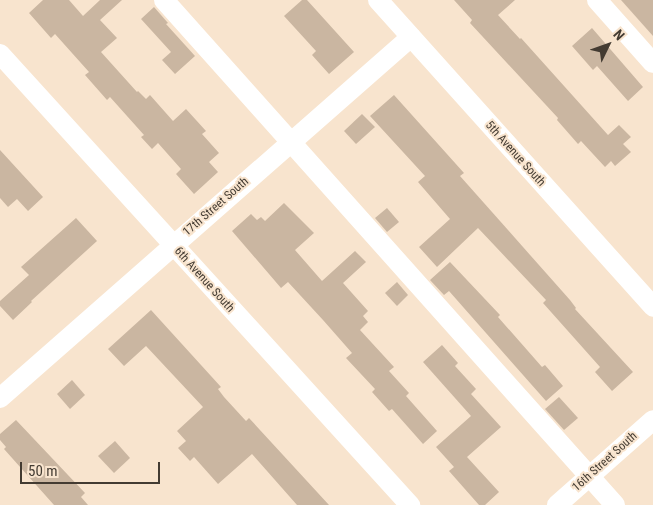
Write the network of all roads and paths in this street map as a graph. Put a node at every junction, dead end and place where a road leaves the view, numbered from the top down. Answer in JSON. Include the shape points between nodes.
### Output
{"nodes":[{"id":1,"x":164,"y":0,"type":"edge"},
{"id":2,"x":378,"y":0,"type":"edge"},
{"id":3,"x":597,"y":0,"type":"edge"},
{"id":4,"x":411,"y":37,"type":"junction"},
{"id":5,"x":0,"y":54,"type":"edge"},
{"id":6,"x":653,"y":62,"type":"edge"},
{"id":7,"x":292,"y":142,"type":"junction"},
{"id":8,"x":172,"y":245,"type":"junction"},
{"id":9,"x":653,"y":307,"type":"edge"},
{"id":10,"x":0,"y":398,"type":"edge"},
{"id":11,"x":653,"y":420,"type":"edge"},
{"id":12,"x":590,"y":476,"type":"junction"},
{"id":13,"x":410,"y":505,"type":"edge"},
{"id":14,"x":557,"y":505,"type":"edge"},
{"id":15,"x":615,"y":505,"type":"edge"}],
"edges":[{"from":1,"to":7,"type":"street"},
{"from":2,"to":4,"type":"street","name":"5th Avenue South"},
{"from":3,"to":6,"type":"street"},
{"from":4,"to":7,"type":"street","name":"17th Street South"},
{"from":4,"to":9,"type":"street","name":"5th Avenue South"},
{"from":5,"to":8,"type":"street","name":"6th Avenue South"},
{"from":7,"to":8,"type":"street","name":"17th Street South"},
{"from":7,"to":12,"type":"street"},
{"from":8,"to":10,"type":"street","name":"17th Street South"},
{"from":8,"to":13,"type":"street","name":"6th Avenue South"},
{"from":11,"to":12,"type":"street","name":"16th Street South"},
{"from":12,"to":14,"type":"street","name":"16th Street South"},
{"from":12,"to":15,"type":"street"}]}
